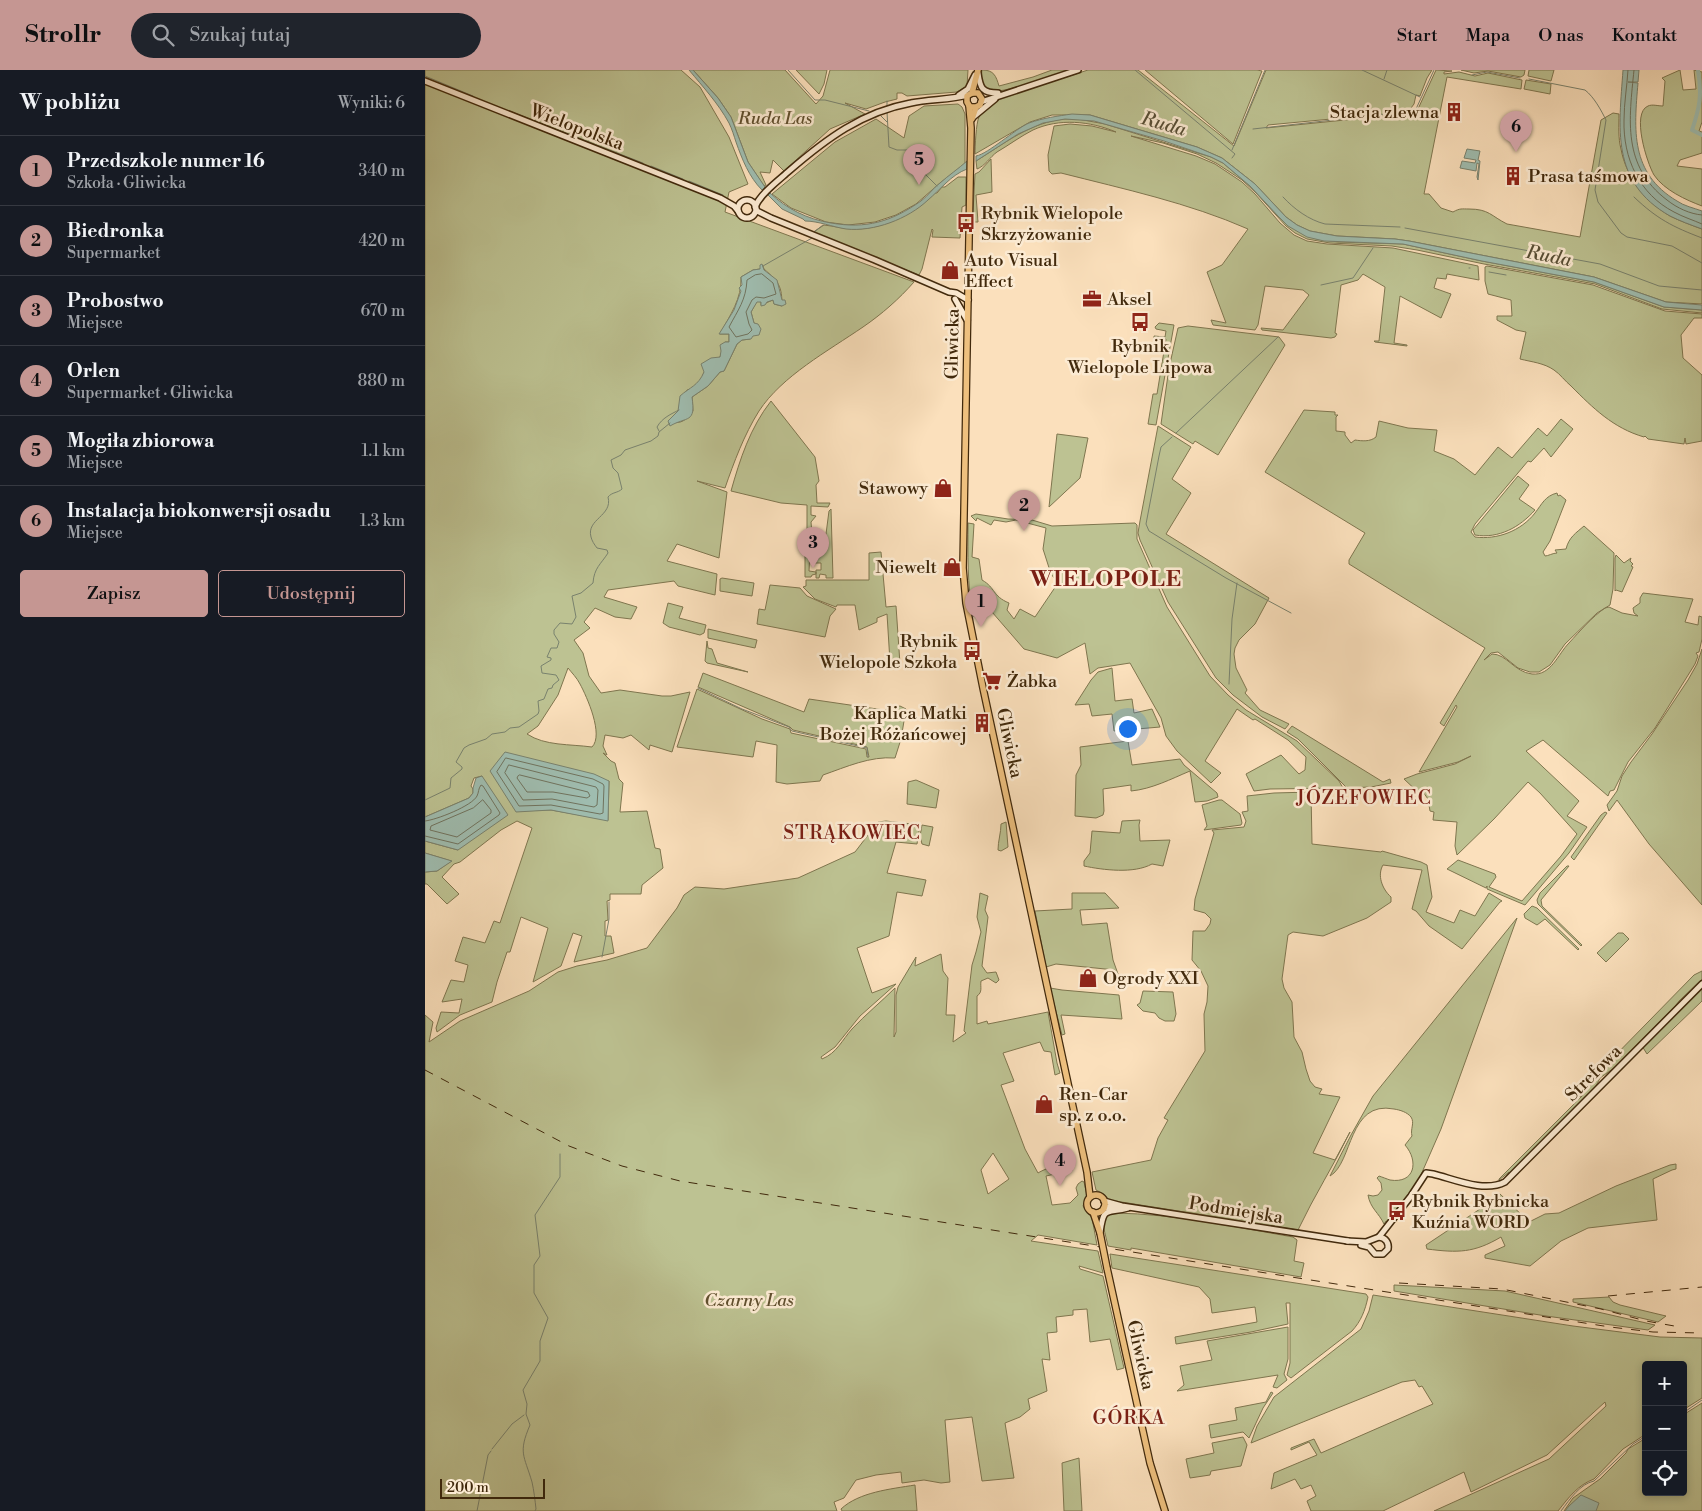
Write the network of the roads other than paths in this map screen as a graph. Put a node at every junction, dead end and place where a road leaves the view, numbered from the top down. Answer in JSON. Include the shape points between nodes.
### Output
{"nodes":[{"id":1,"x":978,"y":70,"type":"edge"},
{"id":2,"x":1078,"y":70,"type":"edge"},
{"id":3,"x":425,"y":81,"type":"edge"},
{"id":4,"x":1004,"y":94,"type":"junction"},
{"id":5,"x":976,"y":96,"type":"junction"},
{"id":6,"x":954,"y":98,"type":"junction"},
{"id":7,"x":947,"y":99,"type":"junction"},
{"id":8,"x":968,"y":104,"type":"junction"},
{"id":9,"x":976,"y":107,"type":"junction"},
{"id":10,"x":972,"y":118,"type":"junction"},
{"id":11,"x":971,"y":128,"type":"junction"},
{"id":12,"x":763,"y":195,"type":"junction"},
{"id":13,"x":720,"y":198,"type":"junction"},
{"id":14,"x":749,"y":200,"type":"junction"},
{"id":15,"x":742,"y":202,"type":"junction"},
{"id":16,"x":755,"y":208,"type":"junction"},
{"id":17,"x":738,"y":210,"type":"junction"},
{"id":18,"x":751,"y":216,"type":"junction"},
{"id":19,"x":771,"y":218,"type":"junction"},
{"id":20,"x":967,"y":288,"type":"junction"},
{"id":21,"x":957,"y":296,"type":"junction"},
{"id":22,"x":968,"y":300,"type":"junction"},
{"id":23,"x":968,"y":321,"type":"junction"},
{"id":24,"x":1702,"y":984,"type":"edge"},
{"id":25,"x":1093,"y":1196,"type":"junction"},
{"id":26,"x":1130,"y":1207,"type":"junction"},
{"id":27,"x":1100,"y":1208,"type":"junction"},
{"id":28,"x":1395,"y":1218,"type":"junction"},
{"id":29,"x":1100,"y":1233,"type":"junction"},
{"id":30,"x":1379,"y":1237,"type":"junction"},
{"id":31,"x":1372,"y":1240,"type":"junction"},
{"id":32,"x":1386,"y":1240,"type":"junction"},
{"id":33,"x":1347,"y":1241,"type":"junction"},
{"id":34,"x":1371,"y":1248,"type":"junction"},
{"id":35,"x":1165,"y":1511,"type":"edge"}],
"edges":[{"from":1,"to":4,"type":"main road","via":[[984,90]]},
{"from":1,"to":5,"type":"main road"},
{"from":1,"to":6,"type":"main road","via":[[968,89]]},
{"from":2,"to":4,"type":"main road"},
{"from":3,"to":13,"type":"main road","name":"Wielopolska"},
{"from":4,"to":5,"type":"main road"},
{"from":4,"to":10,"type":"main road"},
{"from":5,"to":6,"type":"main road"},
{"from":5,"to":8,"type":"main road","name":"Gliwicka"},
{"from":5,"to":9,"type":"main road"},
{"from":6,"to":7,"type":"main road"},
{"from":7,"to":8,"type":"main road"},
{"from":7,"to":12,"type":"main road","via":[[904,104],[861,119],[822,143]]},
{"from":8,"to":9,"type":"main road"},
{"from":8,"to":11,"type":"main road","name":"Gliwicka"},
{"from":9,"to":10,"type":"main road","name":"Gliwicka"},
{"from":10,"to":11,"type":"main road","name":"Gliwicka"},
{"from":11,"to":20,"type":"main road","name":"Gliwicka"},
{"from":12,"to":14,"type":"main road"},
{"from":12,"to":16,"type":"main road"},
{"from":13,"to":15,"type":"main road","name":"Wielopolska"},
{"from":13,"to":17,"type":"main road","name":"Wielopolska"},
{"from":14,"to":15,"type":"main road"},
{"from":14,"to":16,"type":"main road"},
{"from":15,"to":17,"type":"main road"},
{"from":16,"to":18,"type":"main road"},
{"from":16,"to":19,"type":"main road"},
{"from":17,"to":18,"type":"main road","via":[[744,217]]},
{"from":18,"to":19,"type":"main road"},
{"from":19,"to":21,"type":"main road"},
{"from":20,"to":21,"type":"main road"},
{"from":20,"to":22,"type":"main road","name":"Gliwicka"},
{"from":21,"to":22,"type":"main road","via":[[962,302]]},
{"from":21,"to":23,"type":"main road"},
{"from":22,"to":23,"type":"main road","name":"Gliwicka"},
{"from":23,"to":25,"type":"main road","name":"Gliwicka","via":[[963,568],[966,603]]},
{"from":24,"to":28,"type":"main road","name":"Strefowa","via":[[1505,1182],[1480,1186],[1425,1174]]},
{"from":25,"to":27,"type":"main road","via":[[1101,1196]]},
{"from":25,"to":27,"type":"main road","name":"Gliwicka","via":[[1088,1206]]},
{"from":26,"to":27,"type":"main road","name":"Podmiejska"},
{"from":26,"to":29,"type":"main road","via":[[1105,1213]]},
{"from":26,"to":33,"type":"main road","name":"Podmiejska"},
{"from":27,"to":29,"type":"main road","name":"Gliwicka"},
{"from":28,"to":30,"type":"main road"},
{"from":28,"to":32,"type":"main road"},
{"from":29,"to":35,"type":"main road","name":"Gliwicka","bridge":true,"via":[[1150,1463]]},
{"from":30,"to":31,"type":"main road"},
{"from":30,"to":32,"type":"main road"},
{"from":31,"to":33,"type":"main road","name":"Podmiejska"},
{"from":31,"to":34,"type":"main road"},
{"from":32,"to":34,"type":"main road","via":[[1388,1248],[1385,1253],[1376,1254]]},
{"from":33,"to":34,"type":"main road","name":"Podmiejska"}]}
